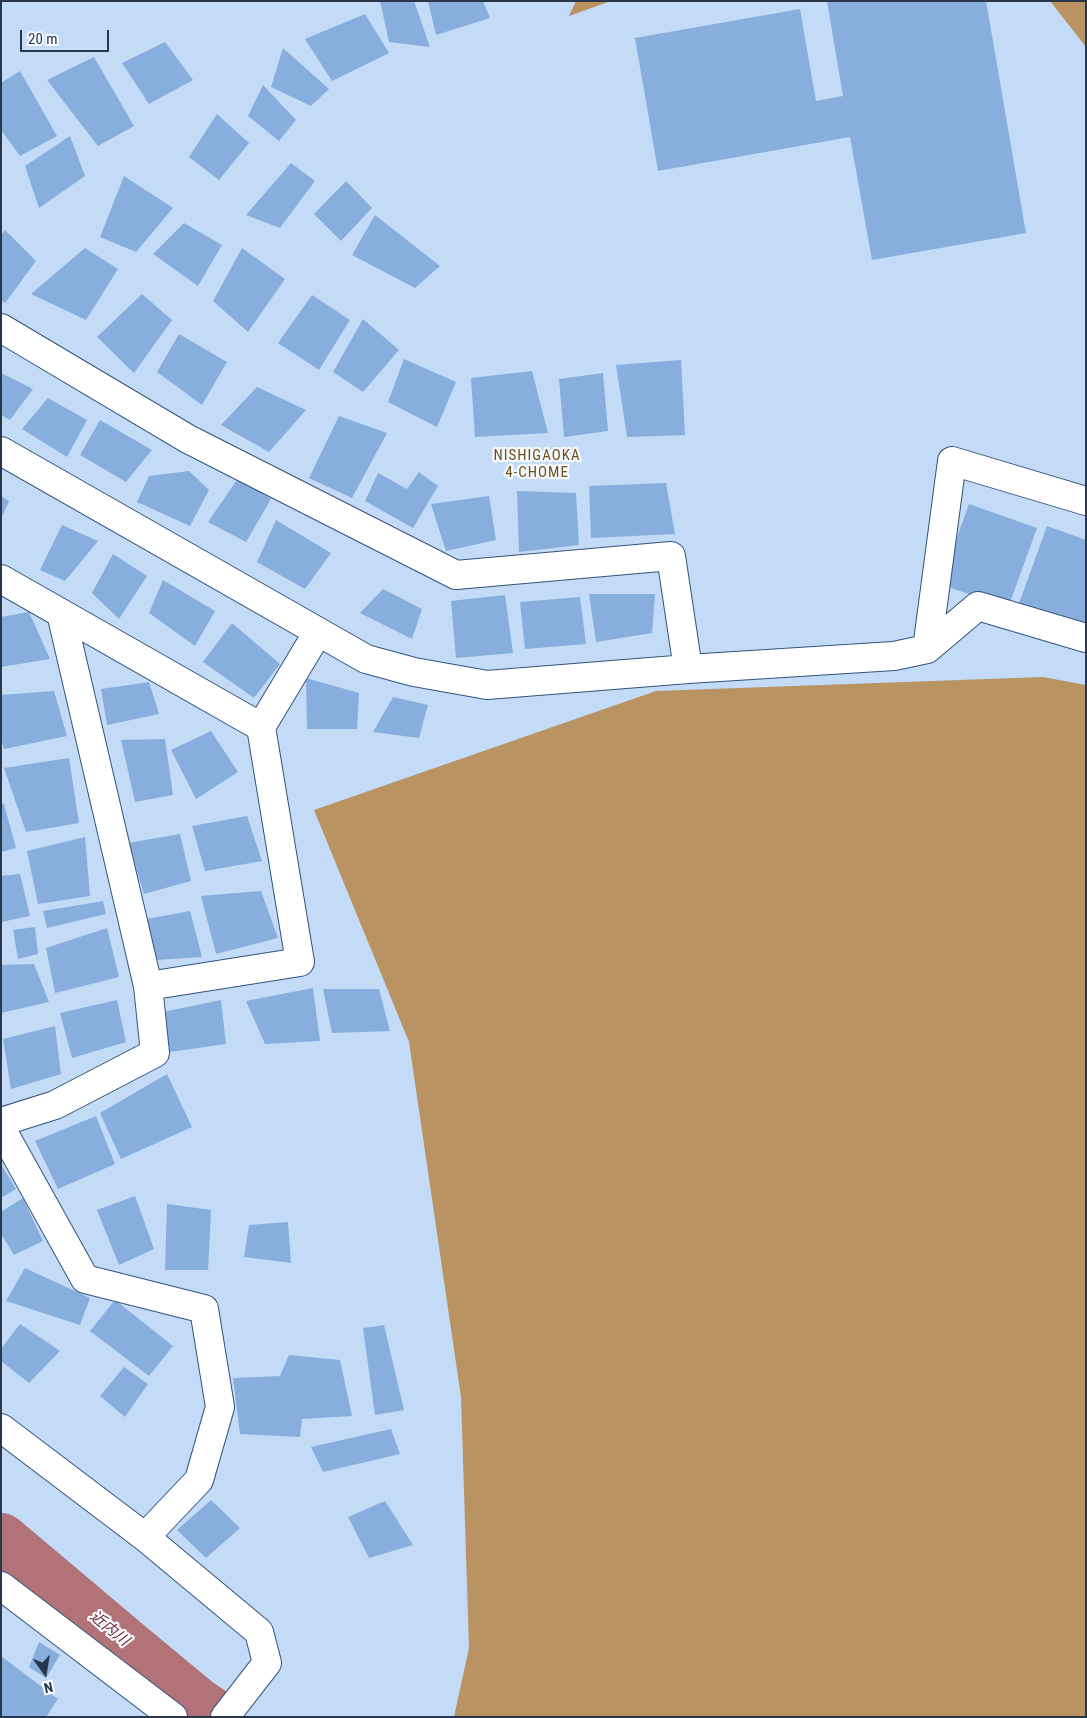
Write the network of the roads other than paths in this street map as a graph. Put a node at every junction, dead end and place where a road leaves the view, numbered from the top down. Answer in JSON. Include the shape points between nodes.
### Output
{"nodes":[{"id":1,"x":1,"y":328,"type":"edge"},
{"id":2,"x":1,"y":451,"type":"edge"},
{"id":3,"x":1086,"y":501,"type":"edge"},
{"id":4,"x":1,"y":579,"type":"edge"},
{"id":5,"x":61,"y":613,"type":"junction"},
{"id":6,"x":318,"y":632,"type":"junction"},
{"id":7,"x":1086,"y":638,"type":"edge"},
{"id":8,"x":926,"y":649,"type":"junction"},
{"id":9,"x":688,"y":669,"type":"junction"},
{"id":10,"x":261,"y":727,"type":"junction"},
{"id":11,"x":148,"y":986,"type":"junction"},
{"id":12,"x":1,"y":1122,"type":"edge"},
{"id":13,"x":1,"y":1128,"type":"edge"},
{"id":14,"x":1,"y":1428,"type":"edge"},
{"id":15,"x":145,"y":1537,"type":"junction"},
{"id":16,"x":1,"y":1586,"type":"edge"},
{"id":17,"x":174,"y":1717,"type":"edge"},
{"id":18,"x":226,"y":1717,"type":"edge"}],
"edges":[{"from":1,"to":9,"type":"street","via":[[188,439],[456,575],[671,556]]},
{"from":2,"to":6,"type":"street"},
{"from":3,"to":8,"type":"street","via":[[952,461]]},
{"from":4,"to":5,"type":"street"},
{"from":5,"to":10,"type":"street"},
{"from":5,"to":11,"type":"street"},
{"from":6,"to":9,"type":"street","via":[[366,659],[414,672],[487,685]]},
{"from":6,"to":10,"type":"street"},
{"from":7,"to":8,"type":"street","via":[[978,606]]},
{"from":8,"to":9,"type":"street","via":[[894,656]]},
{"from":10,"to":11,"type":"street","via":[[300,962]]},
{"from":11,"to":12,"type":"street","via":[[155,1053],[55,1104]]},
{"from":13,"to":15,"type":"street","via":[[86,1279],[204,1309],[220,1407],[199,1480]]},
{"from":14,"to":15,"type":"street"},
{"from":15,"to":18,"type":"street","via":[[259,1632],[267,1663]]},
{"from":16,"to":17,"type":"street"}]}
